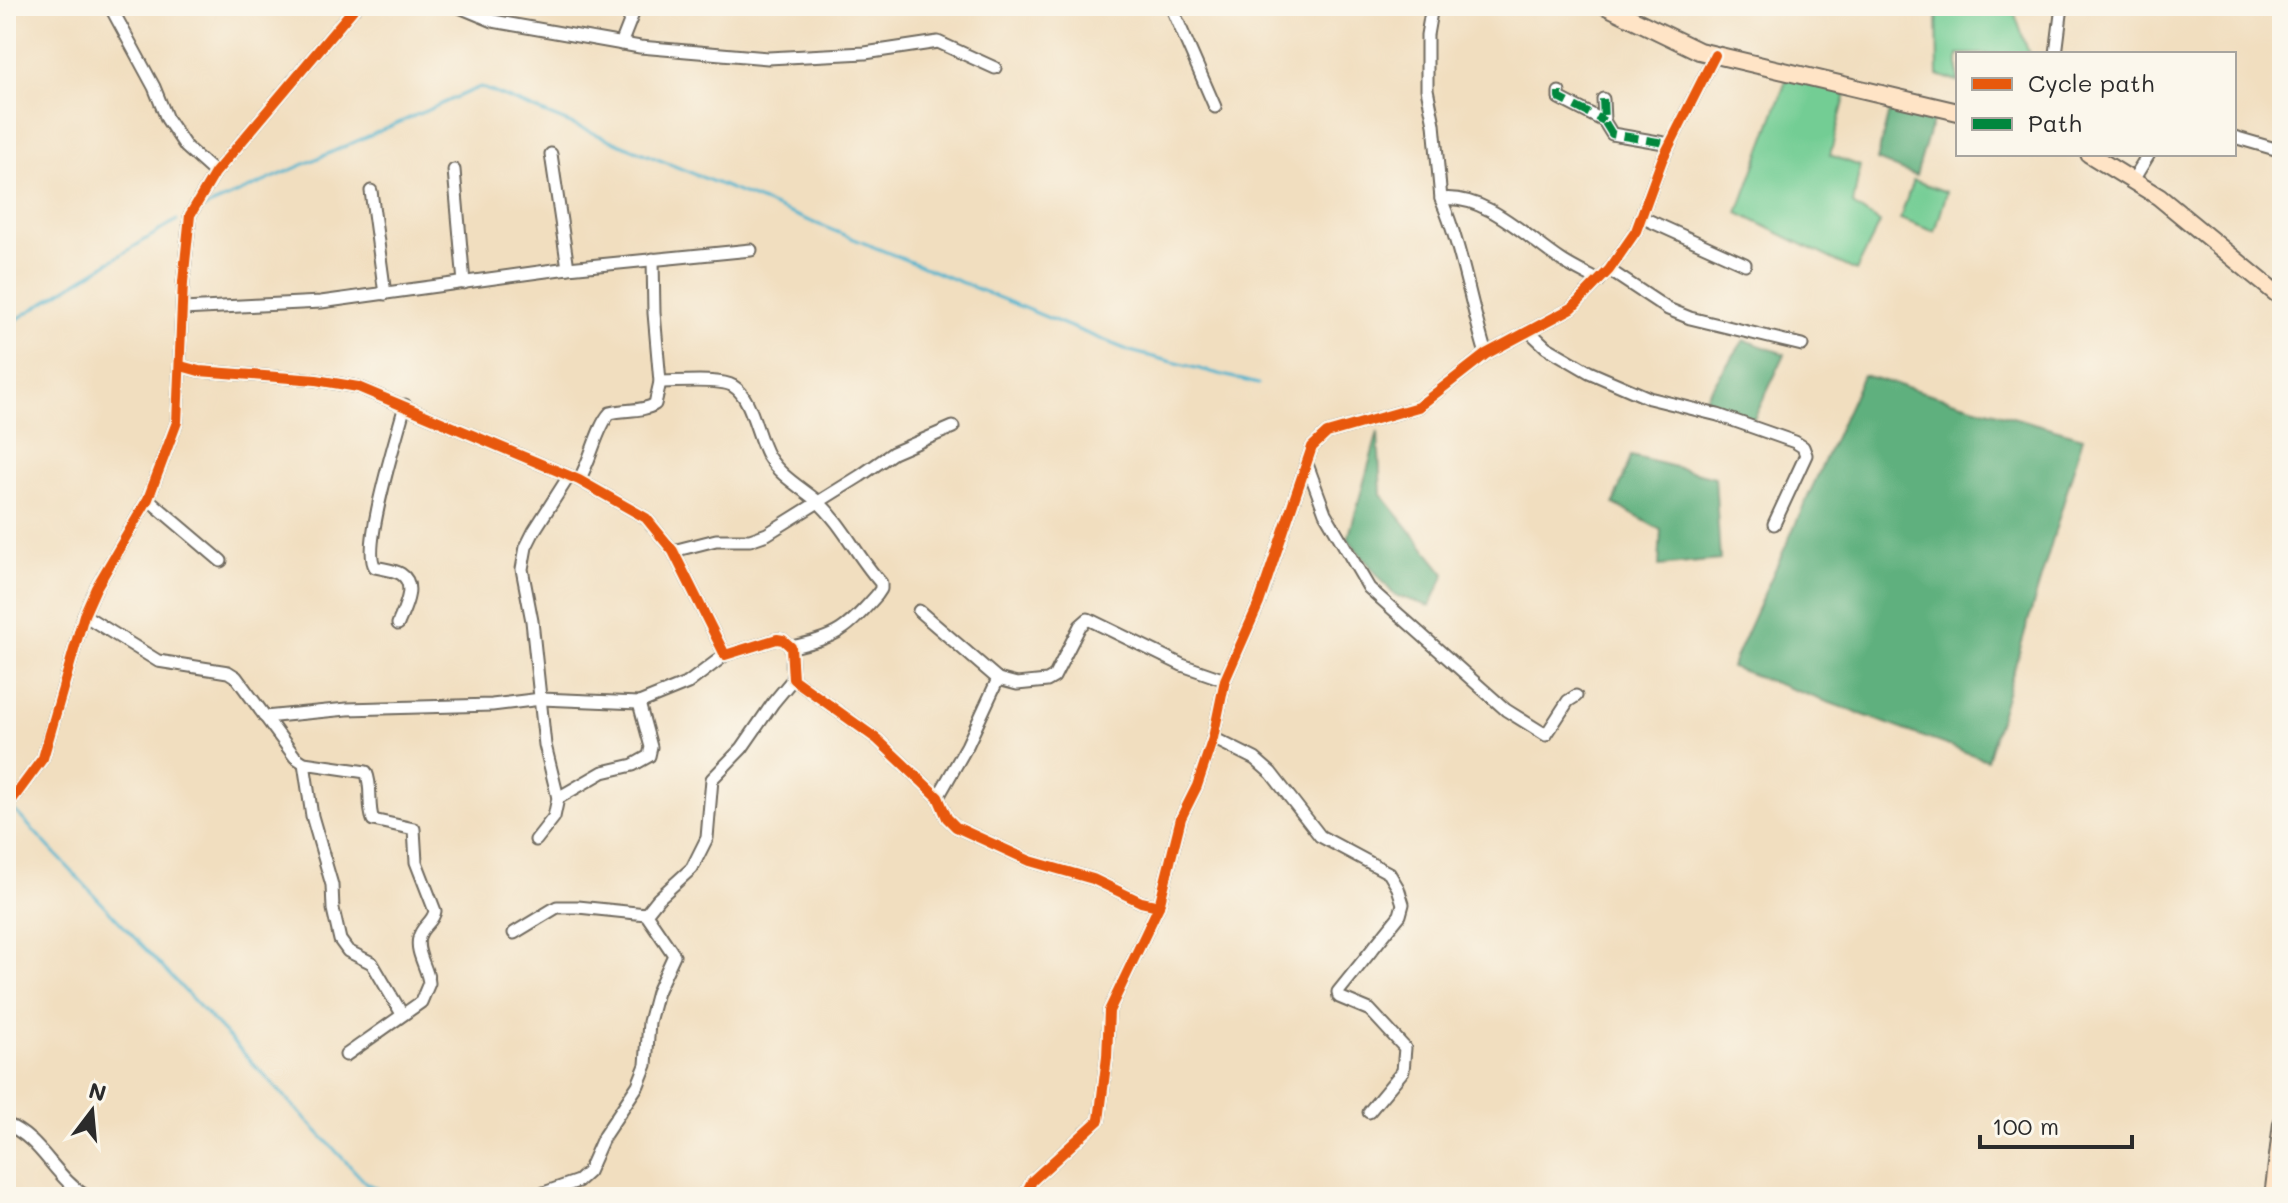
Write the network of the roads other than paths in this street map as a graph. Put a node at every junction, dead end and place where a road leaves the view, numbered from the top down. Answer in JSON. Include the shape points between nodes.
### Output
{"nodes":[{"id":1,"x":110,"y":6,"type":"edge"},
{"id":2,"x":356,"y":6,"type":"edge"},
{"id":3,"x":457,"y":6,"type":"edge"},
{"id":4,"x":636,"y":6,"type":"edge"},
{"id":5,"x":1171,"y":6,"type":"edge"},
{"id":6,"x":1432,"y":6,"type":"edge"},
{"id":7,"x":1606,"y":6,"type":"edge"},
{"id":8,"x":2062,"y":6,"type":"edge"},
{"id":9,"x":621,"y":44,"type":"junction"},
{"id":10,"x":2056,"y":52,"type":"edge"},
{"id":11,"x":1715,"y":55,"type":"junction"},
{"id":12,"x":995,"y":68,"type":"dead end"},
{"id":13,"x":1559,"y":92,"type":"dead end"},
{"id":14,"x":1603,"y":99,"type":"dead end"},
{"id":15,"x":1215,"y":107,"type":"dead end"},
{"id":16,"x":1956,"y":112,"type":"edge"},
{"id":17,"x":1604,"y":121,"type":"junction"},
{"id":18,"x":2236,"y":138,"type":"edge"},
{"id":19,"x":1670,"y":144,"type":"junction"},
{"id":20,"x":2282,"y":151,"type":"edge"},
{"id":21,"x":551,"y":154,"type":"dead end"},
{"id":22,"x":2092,"y":156,"type":"edge"},
{"id":23,"x":2148,"y":156,"type":"edge"},
{"id":24,"x":454,"y":170,"type":"dead end"},
{"id":25,"x":215,"y":173,"type":"junction"},
{"id":26,"x":2133,"y":180,"type":"junction"},
{"id":27,"x":371,"y":191,"type":"dead end"},
{"id":28,"x":1441,"y":199,"type":"junction"},
{"id":29,"x":1641,"y":217,"type":"junction"},
{"id":30,"x":751,"y":250,"type":"dead end"},
{"id":31,"x":653,"y":259,"type":"junction"},
{"id":32,"x":1745,"y":264,"type":"dead end"},
{"id":33,"x":568,"y":268,"type":"junction"},
{"id":34,"x":1609,"y":270,"type":"junction"},
{"id":35,"x":1599,"y":281,"type":"junction"},
{"id":36,"x":464,"y":283,"type":"junction"},
{"id":37,"x":385,"y":294,"type":"junction"},
{"id":38,"x":2282,"y":298,"type":"edge"},
{"id":39,"x":183,"y":309,"type":"junction"},
{"id":40,"x":1529,"y":331,"type":"junction"},
{"id":41,"x":1802,"y":345,"type":"dead end"},
{"id":42,"x":1486,"y":354,"type":"junction"},
{"id":43,"x":181,"y":366,"type":"junction"},
{"id":44,"x":660,"y":382,"type":"junction"},
{"id":45,"x":405,"y":405,"type":"junction"},
{"id":46,"x":953,"y":427,"type":"dead end"},
{"id":47,"x":1307,"y":463,"type":"junction"},
{"id":48,"x":574,"y":478,"type":"junction"},
{"id":49,"x":148,"y":499,"type":"junction"},
{"id":50,"x":818,"y":502,"type":"junction"},
{"id":51,"x":1774,"y":524,"type":"dead end"},
{"id":52,"x":673,"y":551,"type":"junction"},
{"id":53,"x":221,"y":561,"type":"dead end"},
{"id":54,"x":919,"y":611,"type":"dead end"},
{"id":55,"x":84,"y":615,"type":"junction"},
{"id":56,"x":398,"y":624,"type":"dead end"},
{"id":57,"x":791,"y":647,"type":"junction"},
{"id":58,"x":725,"y":655,"type":"junction"},
{"id":59,"x":793,"y":679,"type":"junction"},
{"id":60,"x":998,"y":679,"type":"junction"},
{"id":61,"x":1225,"y":680,"type":"junction"},
{"id":62,"x":1576,"y":696,"type":"dead end"},
{"id":63,"x":541,"y":699,"type":"junction"},
{"id":64,"x":639,"y":703,"type":"junction"},
{"id":65,"x":265,"y":717,"type":"junction"},
{"id":66,"x":1213,"y":738,"type":"junction"},
{"id":67,"x":304,"y":763,"type":"junction"},
{"id":68,"x":938,"y":797,"type":"junction"},
{"id":69,"x":558,"y":798,"type":"junction"},
{"id":70,"x":6,"y":808,"type":"edge"},
{"id":71,"x":536,"y":840,"type":"dead end"},
{"id":72,"x":1159,"y":906,"type":"junction"},
{"id":73,"x":646,"y":914,"type":"junction"},
{"id":74,"x":514,"y":933,"type":"dead end"},
{"id":75,"x":402,"y":1014,"type":"junction"},
{"id":76,"x":346,"y":1055,"type":"dead end"},
{"id":77,"x":1369,"y":1112,"type":"dead end"},
{"id":78,"x":2282,"y":1123,"type":"edge"},
{"id":79,"x":6,"y":1124,"type":"edge"},
{"id":80,"x":538,"y":1195,"type":"edge"},
{"id":81,"x":87,"y":1197,"type":"edge"},
{"id":82,"x":1024,"y":1197,"type":"edge"},
{"id":83,"x":2273,"y":1197,"type":"edge"}],
"edges":[{"from":1,"to":25,"type":"street","via":[[167,119],[186,147]]},
{"from":2,"to":25,"type":"street"},
{"from":3,"to":9,"type":"street","via":[[493,21]]},
{"from":4,"to":9,"type":"street"},
{"from":5,"to":15,"type":"street"},
{"from":6,"to":28,"type":"street","via":[[1427,89]]},
{"from":7,"to":11,"type":"main road"},
{"from":8,"to":10,"type":"street"},
{"from":9,"to":12,"type":"street","via":[[768,58],[865,53],[938,42]]},
{"from":11,"to":16,"type":"main road"},
{"from":11,"to":19,"type":"street"},
{"from":13,"to":17,"type":"street","via":[[1559,98]]},
{"from":14,"to":17,"type":"street"},
{"from":17,"to":19,"type":"street","via":[[1612,134]]},
{"from":18,"to":20,"type":"street"},
{"from":19,"to":29,"type":"street"},
{"from":21,"to":33,"type":"street"},
{"from":22,"to":26,"type":"main road"},
{"from":23,"to":26,"type":"street"},
{"from":24,"to":36,"type":"street"},
{"from":25,"to":39,"type":"street","via":[[190,215]]},
{"from":26,"to":38,"type":"main road"},
{"from":27,"to":37,"type":"street"},
{"from":28,"to":35,"type":"street","via":[[1466,200],[1490,211]]},
{"from":28,"to":42,"type":"street","via":[[1457,237]]},
{"from":29,"to":32,"type":"street"},
{"from":29,"to":34,"type":"street"},
{"from":30,"to":31,"type":"street"},
{"from":31,"to":33,"type":"street"},
{"from":31,"to":44,"type":"street"},
{"from":33,"to":36,"type":"street"},
{"from":34,"to":35,"type":"street"},
{"from":34,"to":41,"type":"street","via":[[1690,318]]},
{"from":35,"to":40,"type":"street","via":[[1572,308]]},
{"from":36,"to":37,"type":"street"},
{"from":37,"to":39,"type":"street"},
{"from":39,"to":43,"type":"street"},
{"from":40,"to":42,"type":"street"},
{"from":40,"to":51,"type":"street","via":[[1589,372],[1649,398],[1718,415],[1803,447],[1806,455]]},
{"from":42,"to":47,"type":"street","via":[[1418,407],[1327,433],[1312,447]]},
{"from":43,"to":45,"type":"street","via":[[358,387]]},
{"from":43,"to":49,"type":"street","via":[[177,422]]},
{"from":44,"to":48,"type":"street","via":[[650,408],[619,410],[605,418],[595,447]]},
{"from":44,"to":50,"type":"street","via":[[732,385],[746,396],[769,458],[794,486]]},
{"from":45,"to":48,"type":"street"},
{"from":45,"to":56,"type":"street","via":[[378,501],[370,557],[375,567],[405,578],[408,599]]},
{"from":46,"to":50,"type":"street","via":[[893,453]]},
{"from":47,"to":61,"type":"street","via":[[1259,603]]},
{"from":47,"to":62,"type":"street","via":[[1325,513],[1369,588],[1456,668],[1546,735]]},
{"from":48,"to":52,"type":"street","via":[[646,518]]},
{"from":48,"to":63,"type":"street","via":[[534,531],[522,569]]},
{"from":49,"to":53,"type":"street"},
{"from":49,"to":55,"type":"street"},
{"from":50,"to":52,"type":"street","via":[[750,540],[716,540]]},
{"from":50,"to":57,"type":"street","via":[[882,587],[842,631]]},
{"from":52,"to":58,"type":"street"},
{"from":54,"to":60,"type":"street"},
{"from":55,"to":65,"type":"street","via":[[158,661],[228,672]]},
{"from":55,"to":70,"type":"street","via":[[43,758]]},
{"from":57,"to":58,"type":"street","via":[[777,639]]},
{"from":57,"to":59,"type":"street"},
{"from":58,"to":64,"type":"street","via":[[688,683]]},
{"from":59,"to":68,"type":"street","via":[[877,739]]},
{"from":59,"to":73,"type":"street","via":[[712,779],[707,838],[692,868]]},
{"from":60,"to":61,"type":"street","via":[[1017,684],[1054,677],[1088,619]]},
{"from":60,"to":68,"type":"street"},
{"from":61,"to":66,"type":"street"},
{"from":63,"to":64,"type":"street"},
{"from":63,"to":65,"type":"street"},
{"from":63,"to":69,"type":"street"},
{"from":64,"to":69,"type":"street","via":[[649,756],[603,772]]},
{"from":65,"to":67,"type":"street"},
{"from":66,"to":72,"type":"street","via":[[1181,818]]},
{"from":66,"to":77,"type":"street","via":[[1255,759],[1320,836],[1384,869],[1398,888],[1400,915],[1338,992],[1370,1010],[1405,1048],[1403,1071]]},
{"from":67,"to":75,"type":"street","via":[[340,940],[348,951],[372,963]]},
{"from":67,"to":75,"type":"street","via":[[366,772],[373,820],[410,827],[416,833],[416,862],[435,911],[419,936],[429,983],[425,996]]},
{"from":68,"to":72,"type":"street","via":[[956,827],[1030,861]]},
{"from":69,"to":71,"type":"street","via":[[554,817]]},
{"from":72,"to":82,"type":"street","via":[[1109,1011],[1099,1120],[1032,1181]]},
{"from":73,"to":74,"type":"street","via":[[557,907]]},
{"from":73,"to":80,"type":"street","via":[[674,955],[649,1022],[646,1065],[588,1172]]},
{"from":75,"to":76,"type":"street"},
{"from":78,"to":83,"type":"main road"},
{"from":79,"to":81,"type":"street","via":[[25,1133]]}]}
